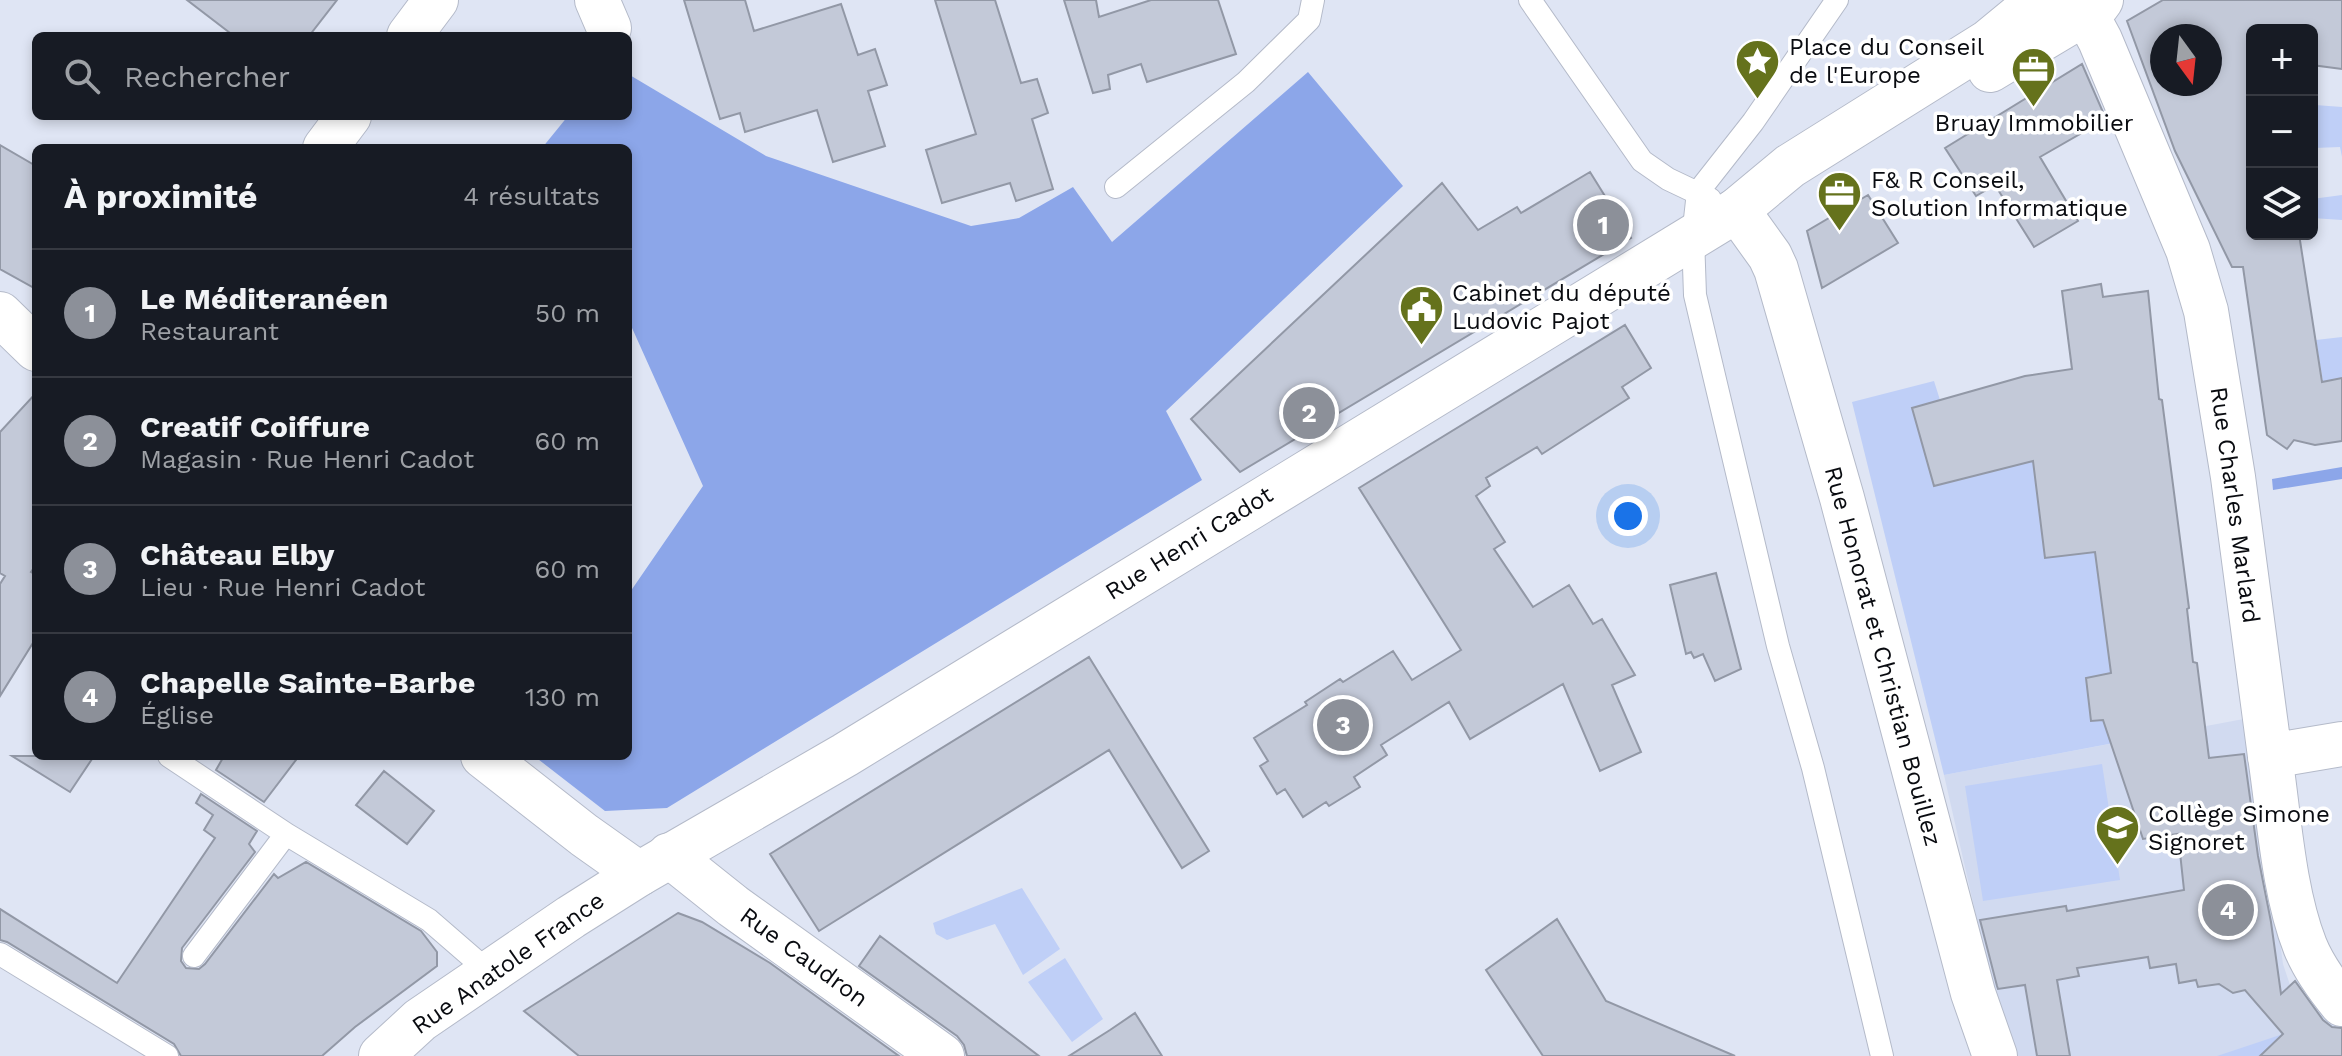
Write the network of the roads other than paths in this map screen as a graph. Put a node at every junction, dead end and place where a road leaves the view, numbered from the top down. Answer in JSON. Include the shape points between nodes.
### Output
{"nodes":[{"id":1,"x":436,"y":0,"type":"edge"},
{"id":2,"x":1313,"y":0,"type":"edge"},
{"id":3,"x":1530,"y":0,"type":"edge"},
{"id":4,"x":1837,"y":0,"type":"edge"},
{"id":5,"x":2031,"y":0,"type":"edge"},
{"id":6,"x":2087,"y":12,"type":"edge"},
{"id":7,"x":412,"y":32,"type":"edge"},
{"id":8,"x":346,"y":120,"type":"edge"},
{"id":9,"x":328,"y":144,"type":"edge"},
{"id":10,"x":1116,"y":187,"type":"dead end"},
{"id":11,"x":1698,"y":192,"type":"junction"},
{"id":12,"x":1737,"y":210,"type":"junction"},
{"id":13,"x":1693,"y":237,"type":"junction"},
{"id":14,"x":0,"y":314,"type":"edge"},
{"id":15,"x":32,"y":345,"type":"edge"},
{"id":16,"x":2342,"y":744,"type":"edge"},
{"id":17,"x":2270,"y":756,"type":"junction"},
{"id":18,"x":175,"y":760,"type":"edge"},
{"id":19,"x":488,"y":760,"type":"edge"},
{"id":20,"x":286,"y":834,"type":"junction"},
{"id":21,"x":654,"y":864,"type":"junction"},
{"id":22,"x":0,"y":954,"type":"edge"},
{"id":23,"x":194,"y":956,"type":"dead end"},
{"id":24,"x":489,"y":972,"type":"junction"},
{"id":25,"x":2342,"y":1004,"type":"edge"},
{"id":26,"x":931,"y":1053,"type":"edge"},
{"id":27,"x":167,"y":1056,"type":"edge"},
{"id":28,"x":381,"y":1056,"type":"edge"},
{"id":29,"x":1882,"y":1056,"type":"edge"},
{"id":30,"x":1995,"y":1056,"type":"edge"}],
"edges":[{"from":1,"to":7,"type":"street"},
{"from":2,"to":10,"type":"lane","via":[[1309,20],[1246,82]]},
{"from":3,"to":11,"type":"lane","via":[[1642,161]]},
{"from":4,"to":11,"type":"lane"},
{"from":5,"to":6,"type":"street","via":[[2054,19]]},
{"from":5,"to":12,"type":"street","name":"Rue Henri Cadot","via":[[1988,42],[1790,166]]},
{"from":6,"to":12,"type":"street","name":"Rue Henri Cadot","via":[[1790,191]]},
{"from":6,"to":17,"type":"street","name":"Rue Charles Marlard","via":[[2188,250],[2206,311]]},
{"from":8,"to":9,"type":"street"},
{"from":11,"to":12,"type":"lane"},
{"from":11,"to":13,"type":"lane"},
{"from":12,"to":13,"type":"street","name":"Rue Henri Cadot"},
{"from":12,"to":30,"type":"street","name":"Rue Honorat et Christian Bouillez","via":[[1770,256],[1842,498],[1973,993]]},
{"from":13,"to":21,"type":"street","name":"Rue Henri Cadot","via":[[845,755]]},
{"from":13,"to":29,"type":"lane","via":[[1695,295]]},
{"from":14,"to":15,"type":"street"},
{"from":16,"to":17,"type":"street"},
{"from":17,"to":25,"type":"street","name":"Rue Charles Marlard","via":[[2299,929],[2306,950]]},
{"from":18,"to":20,"type":"lane"},
{"from":19,"to":21,"type":"street","name":"Rue Caudron","via":[[584,835]]},
{"from":20,"to":23,"type":"lane"},
{"from":20,"to":24,"type":"lane","via":[[429,920]]},
{"from":21,"to":24,"type":"street","name":"Rue Anatole France"},
{"from":21,"to":26,"type":"street","name":"Rue Caudron","via":[[733,906]]},
{"from":22,"to":27,"type":"lane"},
{"from":24,"to":28,"type":"street","name":"Rue Anatole France","via":[[420,1020]]}]}
